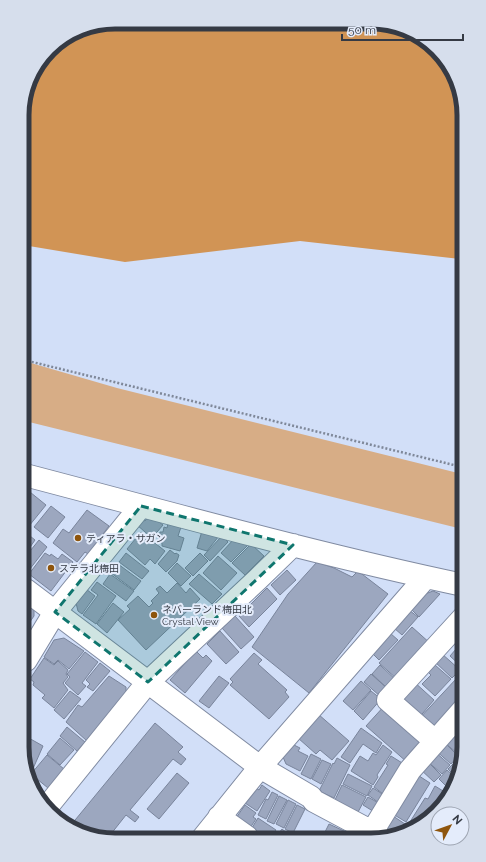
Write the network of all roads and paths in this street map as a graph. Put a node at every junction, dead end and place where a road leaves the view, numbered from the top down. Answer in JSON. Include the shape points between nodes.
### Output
{"nodes":[{"id":1,"x":29,"y":361,"type":"edge"},
{"id":2,"x":457,"y":466,"type":"edge"},
{"id":3,"x":29,"y":476,"type":"edge"},
{"id":4,"x":141,"y":506,"type":"junction"},
{"id":5,"x":292,"y":545,"type":"junction"},
{"id":6,"x":426,"y":577,"type":"junction"},
{"id":7,"x":457,"y":584,"type":"edge"},
{"id":8,"x":29,"y":592,"type":"edge"},
{"id":9,"x":55,"y":612,"type":"junction"},
{"id":10,"x":457,"y":625,"type":"edge"},
{"id":11,"x":29,"y":655,"type":"edge"},
{"id":12,"x":148,"y":682,"type":"junction"},
{"id":13,"x":457,"y":718,"type":"edge"},
{"id":14,"x":435,"y":742,"type":"junction"},
{"id":15,"x":260,"y":767,"type":"junction"},
{"id":16,"x":50,"y":804,"type":"edge"},
{"id":17,"x":219,"y":818,"type":"junction"},
{"id":18,"x":207,"y":833,"type":"edge"},
{"id":19,"x":241,"y":833,"type":"edge"},
{"id":20,"x":373,"y":833,"type":"edge"},
{"id":21,"x":376,"y":833,"type":"edge"}],
"edges":[{"from":1,"to":2,"type":"path"},
{"from":3,"to":4,"type":"street"},
{"from":4,"to":5,"type":"street"},
{"from":4,"to":9,"type":"street"},
{"from":5,"to":6,"type":"street"},
{"from":5,"to":12,"type":"street"},
{"from":6,"to":7,"type":"street"},
{"from":6,"to":15,"type":"street"},
{"from":8,"to":9,"type":"street"},
{"from":9,"to":11,"type":"street"},
{"from":9,"to":12,"type":"street"},
{"from":10,"to":14,"type":"street","via":[[388,700]]},
{"from":12,"to":15,"type":"street"},
{"from":12,"to":16,"type":"street"},
{"from":13,"to":14,"type":"street"},
{"from":14,"to":21,"type":"street","via":[[410,770]]},
{"from":15,"to":17,"type":"street"},
{"from":15,"to":20,"type":"street","via":[[314,801]]},
{"from":17,"to":18,"type":"street"},
{"from":17,"to":19,"type":"street"}]}
